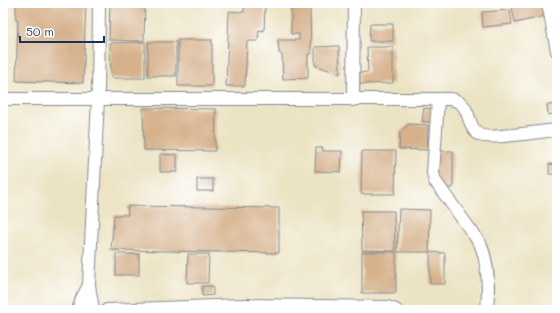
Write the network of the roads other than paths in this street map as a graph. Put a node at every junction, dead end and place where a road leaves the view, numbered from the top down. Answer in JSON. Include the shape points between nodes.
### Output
{"nodes":[{"id":1,"x":99,"y":3,"type":"edge"},
{"id":2,"x":354,"y":3,"type":"edge"},
{"id":3,"x":548,"y":3,"type":"edge"},
{"id":4,"x":555,"y":30,"type":"edge"},
{"id":5,"x":557,"y":51,"type":"edge"},
{"id":6,"x":3,"y":99,"type":"edge"},
{"id":7,"x":98,"y":99,"type":"junction"},
{"id":8,"x":353,"y":100,"type":"junction"},
{"id":9,"x":438,"y":100,"type":"junction"},
{"id":10,"x":557,"y":130,"type":"edge"},
{"id":11,"x":89,"y":286,"type":"junction"},
{"id":12,"x":78,"y":310,"type":"edge"},
{"id":13,"x":93,"y":310,"type":"edge"},
{"id":14,"x":108,"y":310,"type":"edge"},
{"id":15,"x":396,"y":310,"type":"edge"},
{"id":16,"x":487,"y":310,"type":"edge"}],
"edges":[{"from":1,"to":7,"type":"street"},
{"from":2,"to":8,"type":"street"},
{"from":3,"to":4,"type":"street"},
{"from":4,"to":5,"type":"street"},
{"from":6,"to":7,"type":"street"},
{"from":7,"to":8,"type":"street"},
{"from":7,"to":11,"type":"street"},
{"from":8,"to":9,"type":"street"},
{"from":9,"to":10,"type":"street","via":[[458,100],[464,105],[475,131],[486,137]]},
{"from":9,"to":16,"type":"street","via":[[435,181],[480,243],[485,255]]},
{"from":11,"to":12,"type":"street"},
{"from":11,"to":13,"type":"street"},
{"from":14,"to":15,"type":"street","via":[[241,305],[388,307]]}]}
